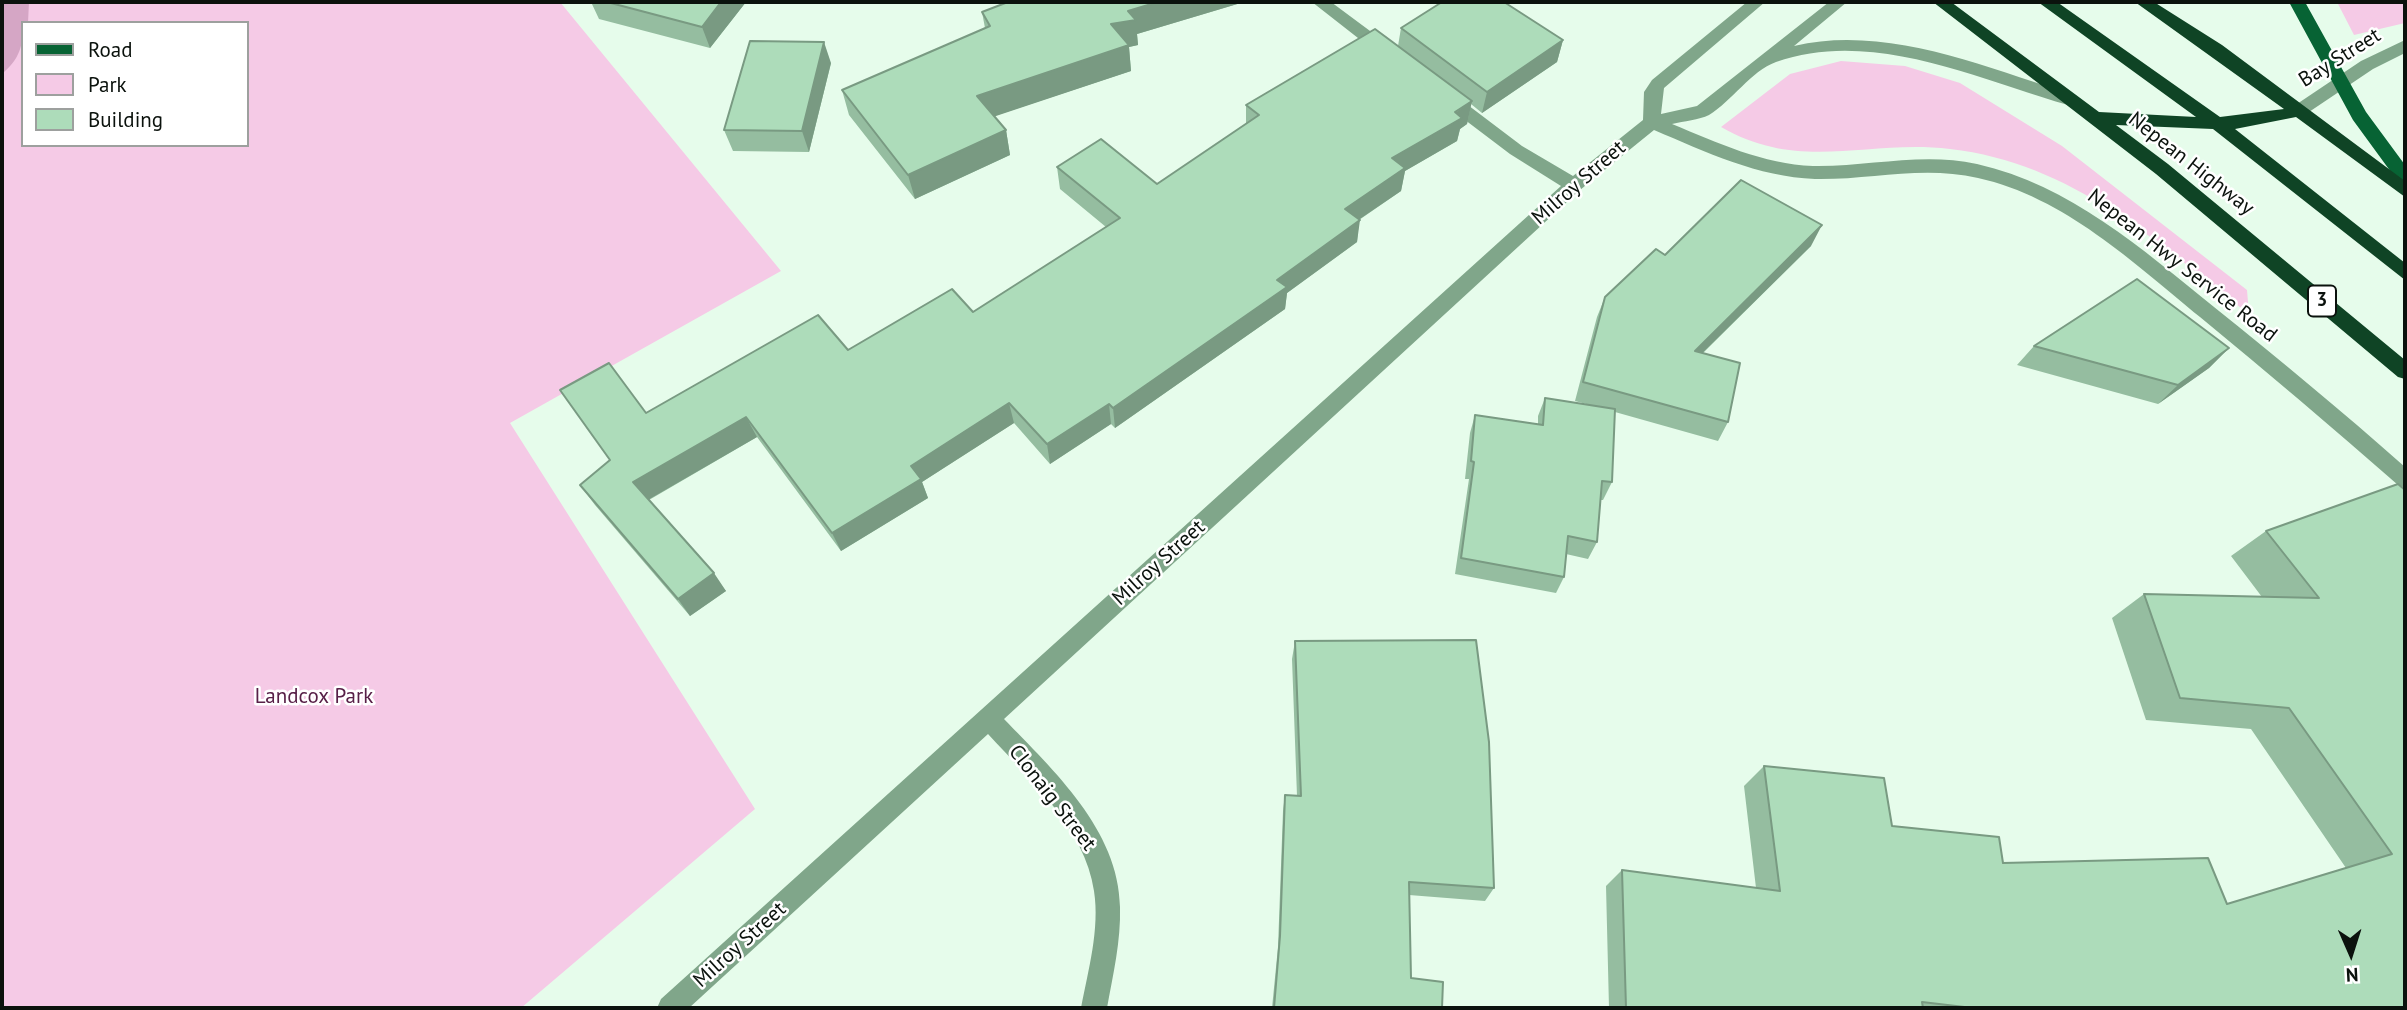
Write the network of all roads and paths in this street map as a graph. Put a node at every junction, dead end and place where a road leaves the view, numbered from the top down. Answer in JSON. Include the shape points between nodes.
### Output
{"nodes":[{"id":1,"x":1320,"y":2,"type":"edge"},
{"id":2,"x":1757,"y":2,"type":"edge"},
{"id":3,"x":1839,"y":2,"type":"edge"},
{"id":4,"x":1941,"y":2,"type":"edge"},
{"id":5,"x":2046,"y":2,"type":"edge"},
{"id":6,"x":2143,"y":2,"type":"edge"},
{"id":7,"x":2297,"y":2,"type":"edge"},
{"id":8,"x":2405,"y":46,"type":"edge"},
{"id":9,"x":1767,"y":59,"type":"junction"},
{"id":10,"x":1396,"y":60,"type":"edge"},
{"id":11,"x":1429,"y":84,"type":"edge"},
{"id":12,"x":2341,"y":84,"type":"junction"},
{"id":13,"x":2068,"y":99,"type":"junction"},
{"id":14,"x":2300,"y":110,"type":"junction"},
{"id":15,"x":2094,"y":118,"type":"junction"},
{"id":16,"x":1652,"y":122,"type":"junction"},
{"id":17,"x":2215,"y":122,"type":"junction"},
{"id":18,"x":2405,"y":178,"type":"edge"},
{"id":19,"x":1574,"y":185,"type":"junction"},
{"id":20,"x":2405,"y":190,"type":"edge"},
{"id":21,"x":2405,"y":273,"type":"edge"},
{"id":22,"x":2405,"y":371,"type":"edge"},
{"id":23,"x":2405,"y":479,"type":"edge"},
{"id":24,"x":988,"y":718,"type":"junction"},
{"id":25,"x":670,"y":1008,"type":"edge"},
{"id":26,"x":1094,"y":1008,"type":"edge"}],
"edges":[{"from":1,"to":10,"type":"street"},
{"from":2,"to":16,"type":"street","via":[[1658,84],[1652,97]]},
{"from":3,"to":9,"type":"street","name":"Milroy Street"},
{"from":4,"to":13,"type":"highway","name":"Nepean Highway","number":"3"},
{"from":5,"to":17,"type":"highway"},
{"from":6,"to":14,"type":"highway"},
{"from":7,"to":12,"type":"main road"},
{"from":8,"to":12,"type":"street","name":"Bay Street"},
{"from":9,"to":13,"type":"street","via":[[1810,49],[1882,49]]},
{"from":9,"to":16,"type":"street","name":"Milroy Street","via":[[1702,111]]},
{"from":11,"to":19,"type":"street","via":[[1516,150]]},
{"from":12,"to":14,"type":"street","name":"Bay Street"},
{"from":12,"to":18,"type":"main road"},
{"from":13,"to":15,"type":"highway","name":"Nepean Highway","number":"3"},
{"from":14,"to":17,"type":"highway","via":[[2266,120]]},
{"from":14,"to":20,"type":"highway"},
{"from":15,"to":17,"type":"highway"},
{"from":15,"to":22,"type":"highway","name":"Nepean Highway","number":"3","via":[[2239,231]]},
{"from":16,"to":19,"type":"street","name":"Milroy Street"},
{"from":16,"to":23,"type":"street","name":"Nepean Hwy Service Road","via":[[1775,168],[1824,173],[1897,165],[1938,166],[1990,174],[2044,195],[2095,224],[2156,271]]},
{"from":17,"to":21,"type":"highway"},
{"from":19,"to":24,"type":"street","name":"Milroy Street"},
{"from":24,"to":25,"type":"street","name":"Milroy Street"},
{"from":24,"to":26,"type":"street","name":"Clonaig Street","via":[[1090,839],[1100,862],[1107,892],[1107,927]]}]}
